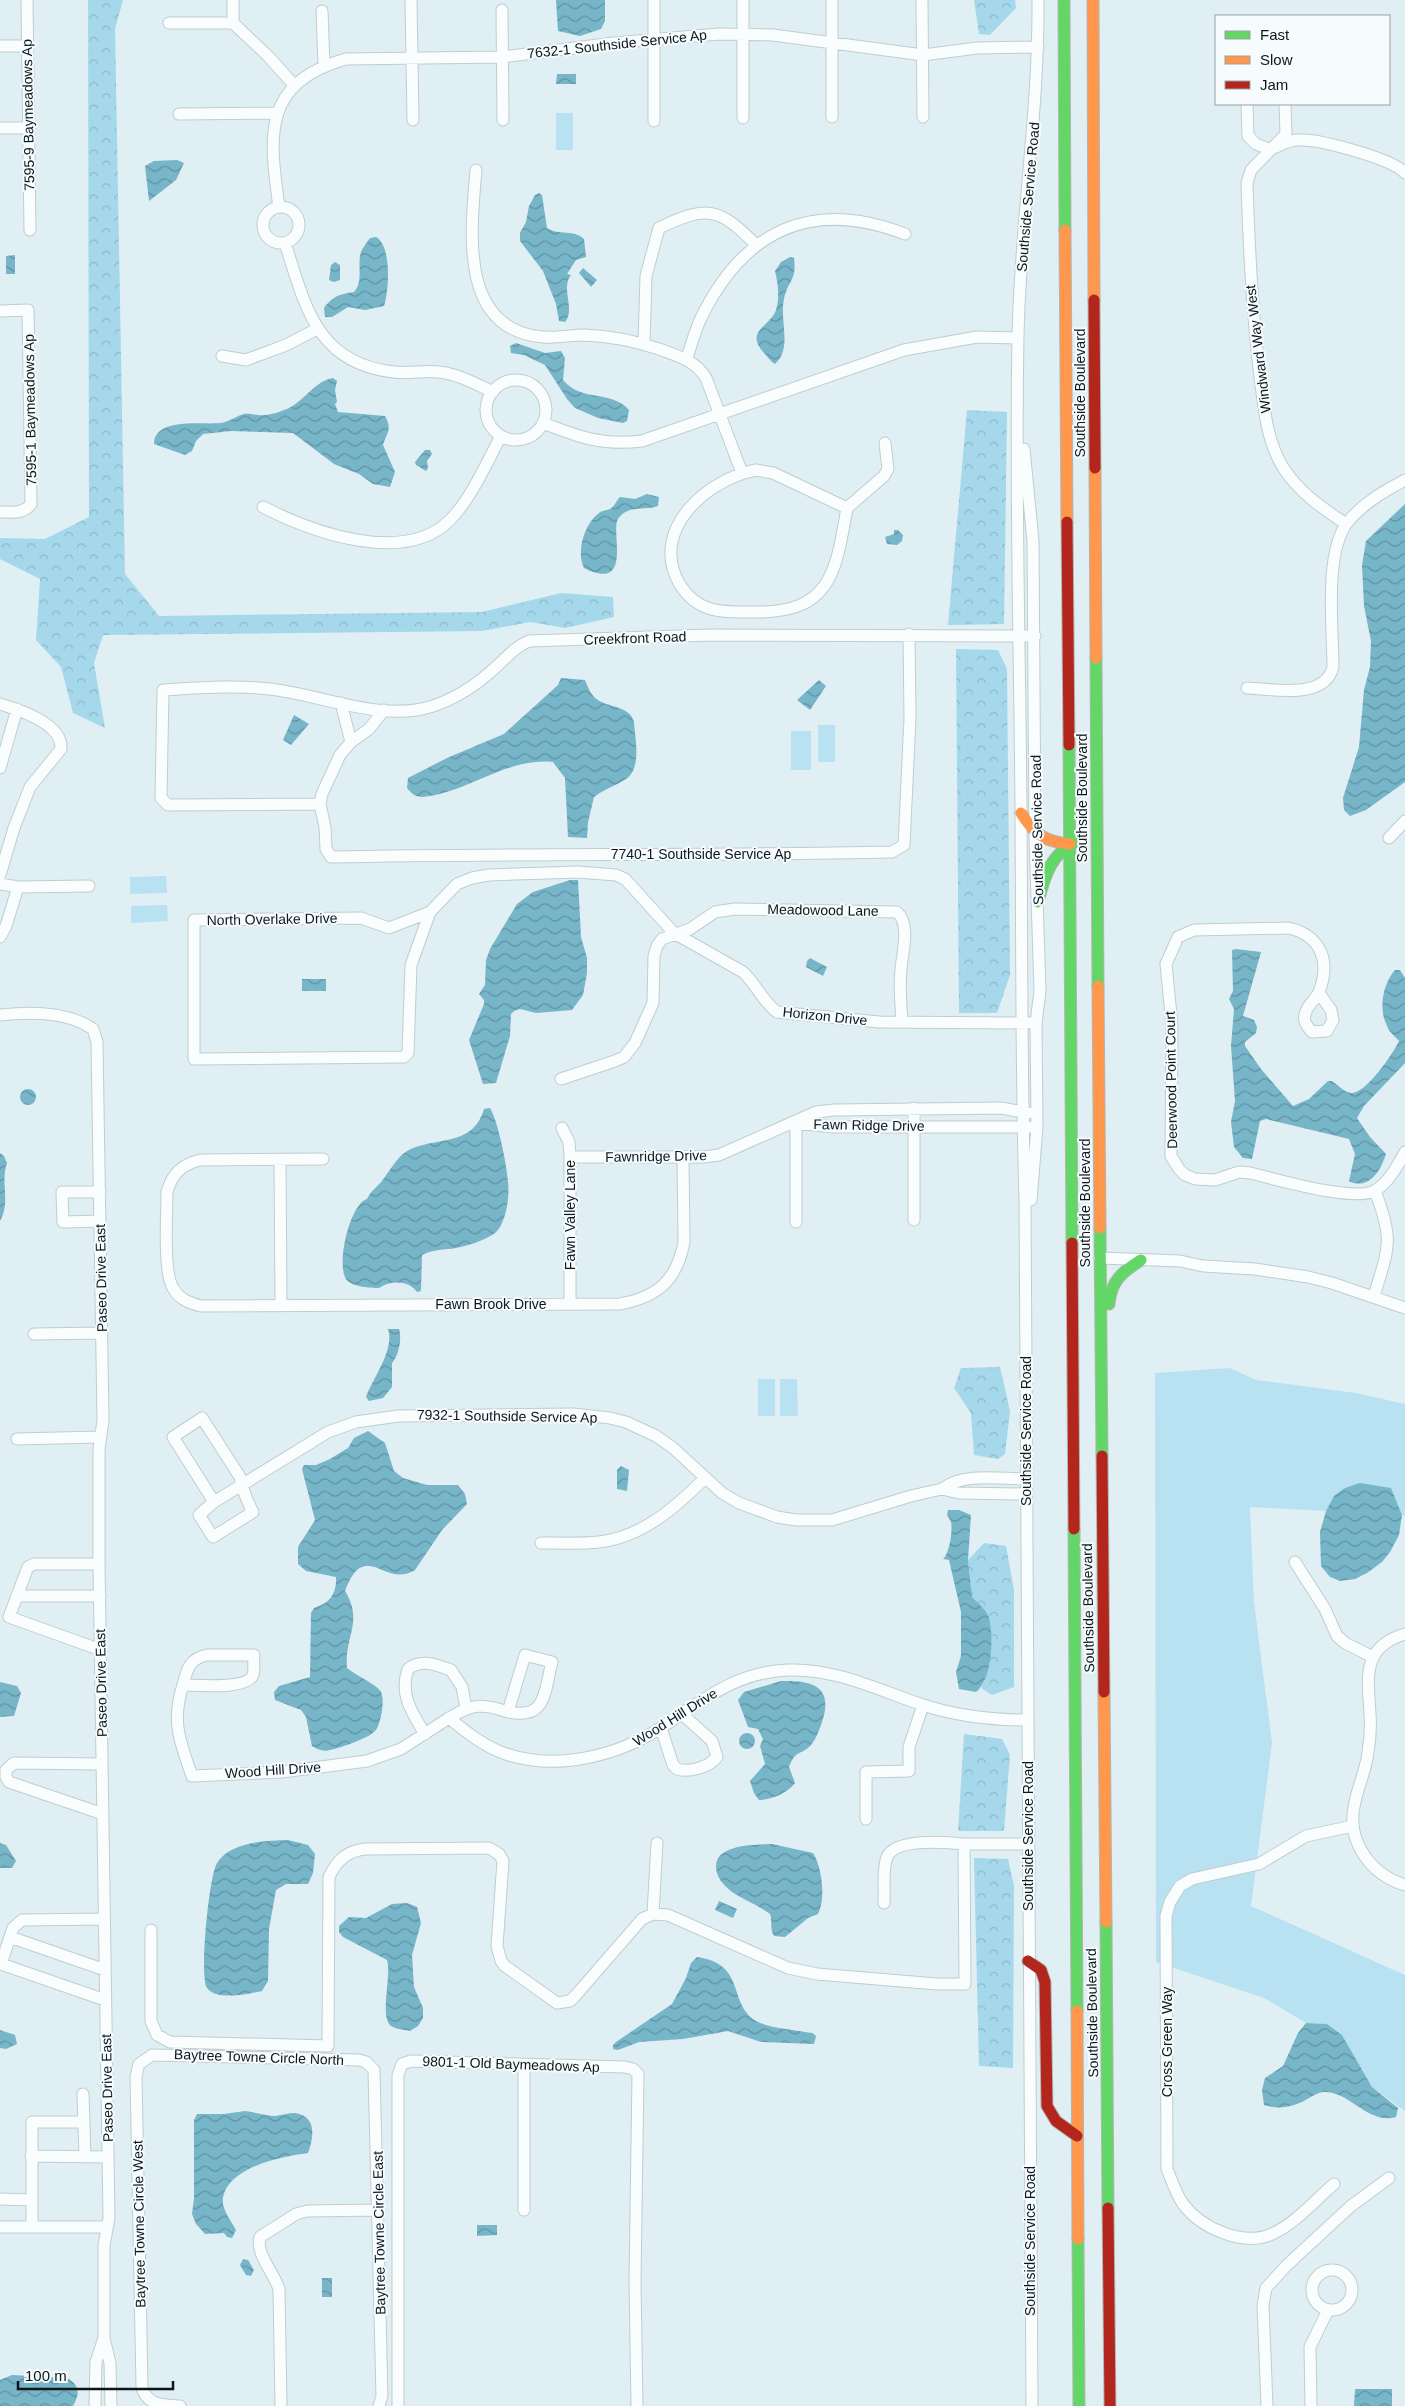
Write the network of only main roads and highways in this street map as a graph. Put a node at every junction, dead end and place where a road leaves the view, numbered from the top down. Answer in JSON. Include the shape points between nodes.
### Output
{"nodes":[{"id":1,"x":1064,"y":0,"type":"edge"},
{"id":2,"x":1093,"y":0,"type":"edge"},
{"id":3,"x":1021,"y":813,"type":"road end"},
{"id":4,"x":1097,"y":825,"type":"junction"},
{"id":5,"x":1070,"y":844,"type":"junction"},
{"id":6,"x":1038,"y":902,"type":"road end"},
{"id":7,"x":1072,"y":1203,"type":"junction"},
{"id":8,"x":1100,"y":1258,"type":"junction"},
{"id":9,"x":1141,"y":1260,"type":"road end"},
{"id":10,"x":1101,"y":1335,"type":"junction"},
{"id":11,"x":1028,"y":1961,"type":"road end"},
{"id":12,"x":1076,"y":2136,"type":"junction"},
{"id":13,"x":1079,"y":2406,"type":"edge"},
{"id":14,"x":1110,"y":2406,"type":"edge"}],
"edges":[{"from":1,"to":5,"type":"highway","name":"Southside Boulevard"},
{"from":2,"to":4,"type":"highway","name":"Southside Boulevard"},
{"from":3,"to":5,"type":"highway","via":[[1035,836],[1051,843]]},
{"from":4,"to":5,"type":"highway","via":[[1083,838]]},
{"from":4,"to":8,"type":"highway","name":"Southside Boulevard"},
{"from":5,"to":6,"type":"highway","via":[[1054,856],[1047,867]]},
{"from":5,"to":7,"type":"highway","name":"Southside Boulevard"},
{"from":7,"to":8,"type":"highway","via":[[1079,1239]]},
{"from":7,"to":12,"type":"highway","name":"Southside Boulevard"},
{"from":8,"to":10,"type":"highway","name":"Southside Boulevard"},
{"from":9,"to":10,"type":"highway","via":[[1111,1284],[1108,1316]]},
{"from":10,"to":14,"type":"highway","name":"Southside Boulevard"},
{"from":11,"to":12,"type":"highway","via":[[1041,1970],[1045,1982],[1047,2106],[1056,2121]]},
{"from":12,"to":13,"type":"highway","name":"Southside Boulevard"}]}
